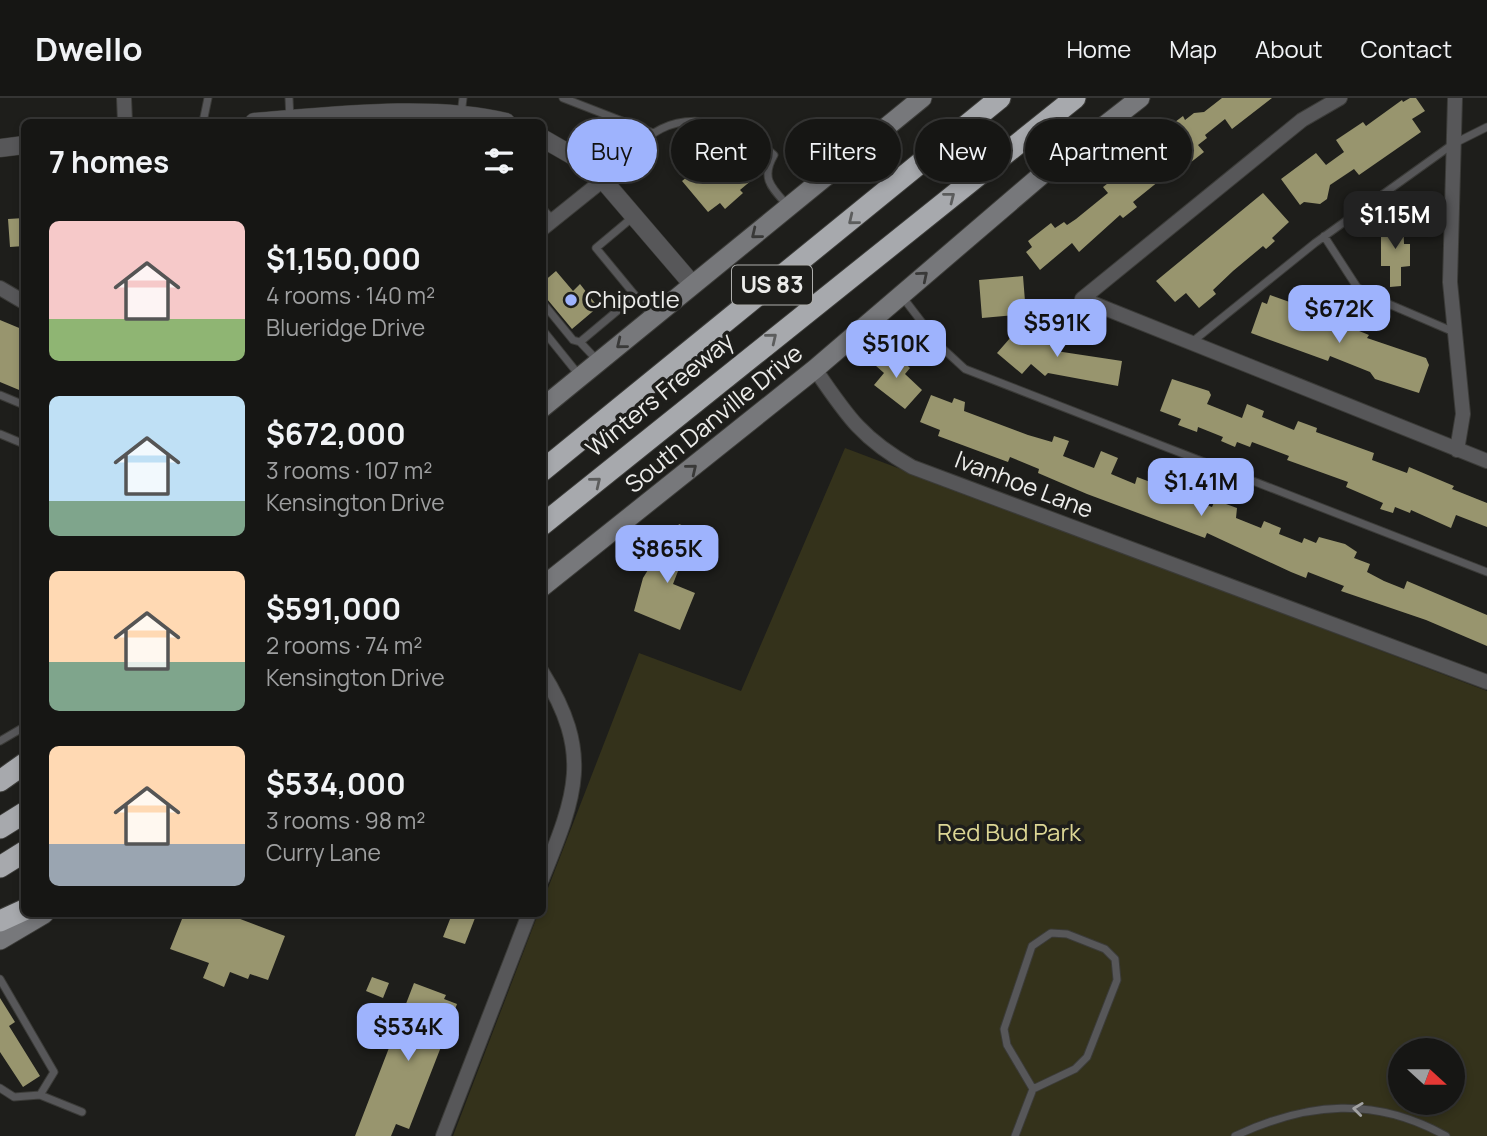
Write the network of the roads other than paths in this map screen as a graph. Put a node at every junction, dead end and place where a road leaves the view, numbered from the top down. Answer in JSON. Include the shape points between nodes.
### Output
{"nodes":[{"id":1,"x":124,"y":98,"type":"edge"},
{"id":2,"x":208,"y":98,"type":"edge"},
{"id":3,"x":289,"y":98,"type":"edge"},
{"id":4,"x":563,"y":98,"type":"edge"},
{"id":5,"x":922,"y":98,"type":"edge"},
{"id":6,"x":1000,"y":98,"type":"edge"},
{"id":7,"x":1075,"y":98,"type":"edge"},
{"id":8,"x":1140,"y":98,"type":"edge"},
{"id":9,"x":1340,"y":98,"type":"edge"},
{"id":10,"x":1455,"y":98,"type":"edge"},
{"id":11,"x":462,"y":106,"type":"edge"},
{"id":12,"x":434,"y":117,"type":"edge"},
{"id":13,"x":124,"y":119,"type":"edge"},
{"id":14,"x":204,"y":119,"type":"edge"},
{"id":15,"x":290,"y":119,"type":"edge"},
{"id":16,"x":363,"y":119,"type":"edge"},
{"id":17,"x":496,"y":119,"type":"edge"},
{"id":18,"x":617,"y":119,"type":"edge"},
{"id":19,"x":1487,"y":127,"type":"edge"},
{"id":20,"x":657,"y":131,"type":"edge"},
{"id":21,"x":546,"y":140,"type":"edge"},
{"id":22,"x":1454,"y":144,"type":"junction"},
{"id":23,"x":21,"y":145,"type":"edge"},
{"id":24,"x":0,"y":148,"type":"edge"},
{"id":25,"x":567,"y":152,"type":"edge"},
{"id":26,"x":601,"y":182,"type":"edge"},
{"id":27,"x":605,"y":182,"type":"edge"},
{"id":28,"x":789,"y":207,"type":"junction"},
{"id":29,"x":633,"y":217,"type":"junction"},
{"id":30,"x":548,"y":225,"type":"edge"},
{"id":31,"x":1324,"y":236,"type":"junction"},
{"id":32,"x":693,"y":285,"type":"junction"},
{"id":33,"x":1,"y":290,"type":"edge"},
{"id":34,"x":901,"y":295,"type":"junction"},
{"id":35,"x":635,"y":296,"type":"junction"},
{"id":36,"x":21,"y":300,"type":"edge"},
{"id":37,"x":546,"y":307,"type":"edge"},
{"id":38,"x":653,"y":318,"type":"junction"},
{"id":39,"x":1455,"y":332,"type":"junction"},
{"id":40,"x":546,"y":334,"type":"edge"},
{"id":41,"x":580,"y":342,"type":"junction"},
{"id":42,"x":1191,"y":343,"type":"junction"},
{"id":43,"x":599,"y":362,"type":"junction"},
{"id":44,"x":815,"y":369,"type":"junction"},
{"id":45,"x":580,"y":377,"type":"junction"},
{"id":46,"x":0,"y":395,"type":"edge"},
{"id":47,"x":21,"y":404,"type":"edge"},
{"id":48,"x":546,"y":405,"type":"edge"},
{"id":49,"x":0,"y":434,"type":"edge"},
{"id":50,"x":21,"y":443,"type":"edge"},
{"id":51,"x":1457,"y":450,"type":"junction"},
{"id":52,"x":1487,"y":461,"type":"edge"},
{"id":53,"x":546,"y":468,"type":"edge"},
{"id":54,"x":546,"y":522,"type":"edge"},
{"id":55,"x":1487,"y":572,"type":"edge"},
{"id":56,"x":546,"y":584,"type":"edge"},
{"id":57,"x":546,"y":680,"type":"edge"},
{"id":58,"x":1487,"y":682,"type":"edge"},
{"id":59,"x":21,"y":729,"type":"edge"},
{"id":60,"x":0,"y":741,"type":"edge"},
{"id":61,"x":21,"y":764,"type":"edge"},
{"id":62,"x":21,"y":764,"type":"edge"},
{"id":63,"x":0,"y":775,"type":"edge"},
{"id":64,"x":0,"y":781,"type":"edge"},
{"id":65,"x":21,"y":815,"type":"edge"},
{"id":66,"x":0,"y":828,"type":"edge"},
{"id":67,"x":21,"y":854,"type":"edge"},
{"id":68,"x":0,"y":867,"type":"edge"},
{"id":69,"x":546,"y":869,"type":"edge"},
{"id":70,"x":21,"y":911,"type":"edge"},
{"id":71,"x":39,"y":917,"type":"edge"},
{"id":72,"x":528,"y":917,"type":"edge"},
{"id":73,"x":0,"y":921,"type":"edge"},
{"id":74,"x":0,"y":940,"type":"edge"},
{"id":75,"x":0,"y":979,"type":"edge"},
{"id":76,"x":0,"y":1087,"type":"edge"},
{"id":77,"x":1033,"y":1089,"type":"junction"},
{"id":78,"x":40,"y":1095,"type":"junction"},
{"id":79,"x":82,"y":1112,"type":"dead end"},
{"id":80,"x":443,"y":1136,"type":"edge"},
{"id":81,"x":1015,"y":1136,"type":"edge"},
{"id":82,"x":1235,"y":1136,"type":"edge"},
{"id":83,"x":1446,"y":1136,"type":"edge"}],
"edges":[{"from":1,"to":13,"type":"street"},
{"from":2,"to":14,"type":"lane"},
{"from":3,"to":15,"type":"lane"},
{"from":4,"to":18,"type":"lane"},
{"from":5,"to":28,"type":"main road"},
{"from":6,"to":53,"type":"highway","name":"Winters Freeway","number":"US 83","one_way":true},
{"from":54,"to":7,"type":"highway","name":"Winters Freeway","number":"US 83","one_way":true},
{"from":34,"to":8,"type":"main road","name":"South Danville Drive","one_way":true},
{"from":9,"to":42,"type":"street","via":[[1302,120],[1082,299]]},
{"from":10,"to":22,"type":"street"},
{"from":11,"to":12,"type":"street"},
{"from":11,"to":17,"type":"street"},
{"from":12,"to":16,"type":"street"},
{"from":19,"to":22,"type":"lane"},
{"from":20,"to":28,"type":"lane","via":[[690,119],[744,132],[774,155],[766,175],[768,184]]},
{"from":21,"to":25,"type":"street"},
{"from":22,"to":31,"type":"lane"},
{"from":22,"to":39,"type":"street","via":[[1451,282]]},
{"from":23,"to":24,"type":"street"},
{"from":26,"to":30,"type":"street"},
{"from":27,"to":29,"type":"street"},
{"from":28,"to":32,"type":"main road","one_way":true},
{"from":29,"to":32,"type":"street"},
{"from":29,"to":35,"type":"lane","via":[[596,248]]},
{"from":31,"to":39,"type":"lane","via":[[1357,287]]},
{"from":31,"to":42,"type":"lane"},
{"from":32,"to":38,"type":"main road"},
{"from":33,"to":36,"type":"street"},
{"from":34,"to":44,"type":"main road","name":"South Danville Drive"},
{"from":34,"to":55,"type":"lane","via":[[940,346],[965,369]]},
{"from":35,"to":38,"type":"lane"},
{"from":35,"to":41,"type":"lane"},
{"from":37,"to":41,"type":"lane","via":[[573,340]]},
{"from":38,"to":43,"type":"main road","one_way":true},
{"from":39,"to":51,"type":"street","via":[[1463,414]]},
{"from":40,"to":45,"type":"lane"},
{"from":41,"to":43,"type":"lane"},
{"from":42,"to":51,"type":"street"},
{"from":43,"to":45,"type":"main road"},
{"from":56,"to":44,"type":"main road","name":"South Danville Drive","one_way":true},
{"from":44,"to":58,"type":"street","name":"Ivanhoe Lane","via":[[853,424],[880,449],[912,467]]},
{"from":45,"to":48,"type":"main road"},
{"from":46,"to":47,"type":"lane"},
{"from":49,"to":50,"type":"lane"},
{"from":51,"to":52,"type":"street"},
{"from":57,"to":69,"type":"street","via":[[570,726],[575,764],[569,811]]},
{"from":59,"to":60,"type":"lane"},
{"from":61,"to":63,"type":"main road"},
{"from":62,"to":64,"type":"highway"},
{"from":65,"to":66,"type":"highway"},
{"from":67,"to":68,"type":"highway"},
{"from":70,"to":73,"type":"highway"},
{"from":71,"to":74,"type":"main road"},
{"from":72,"to":80,"type":"street"},
{"from":75,"to":78,"type":"lane","via":[[54,1072]]},
{"from":76,"to":78,"type":"lane","via":[[14,1097]]},
{"from":77,"to":77,"type":"lane","via":[[1075,1069],[1087,1057],[1117,980],[1111,954],[1067,934],[1051,933],[1032,946],[1005,1020],[1007,1045]]},
{"from":77,"to":81,"type":"lane"},
{"from":78,"to":79,"type":"lane"},
{"from":83,"to":82,"type":"lane","one_way":true,"via":[[1394,1115],[1339,1107],[1280,1116]]}]}
